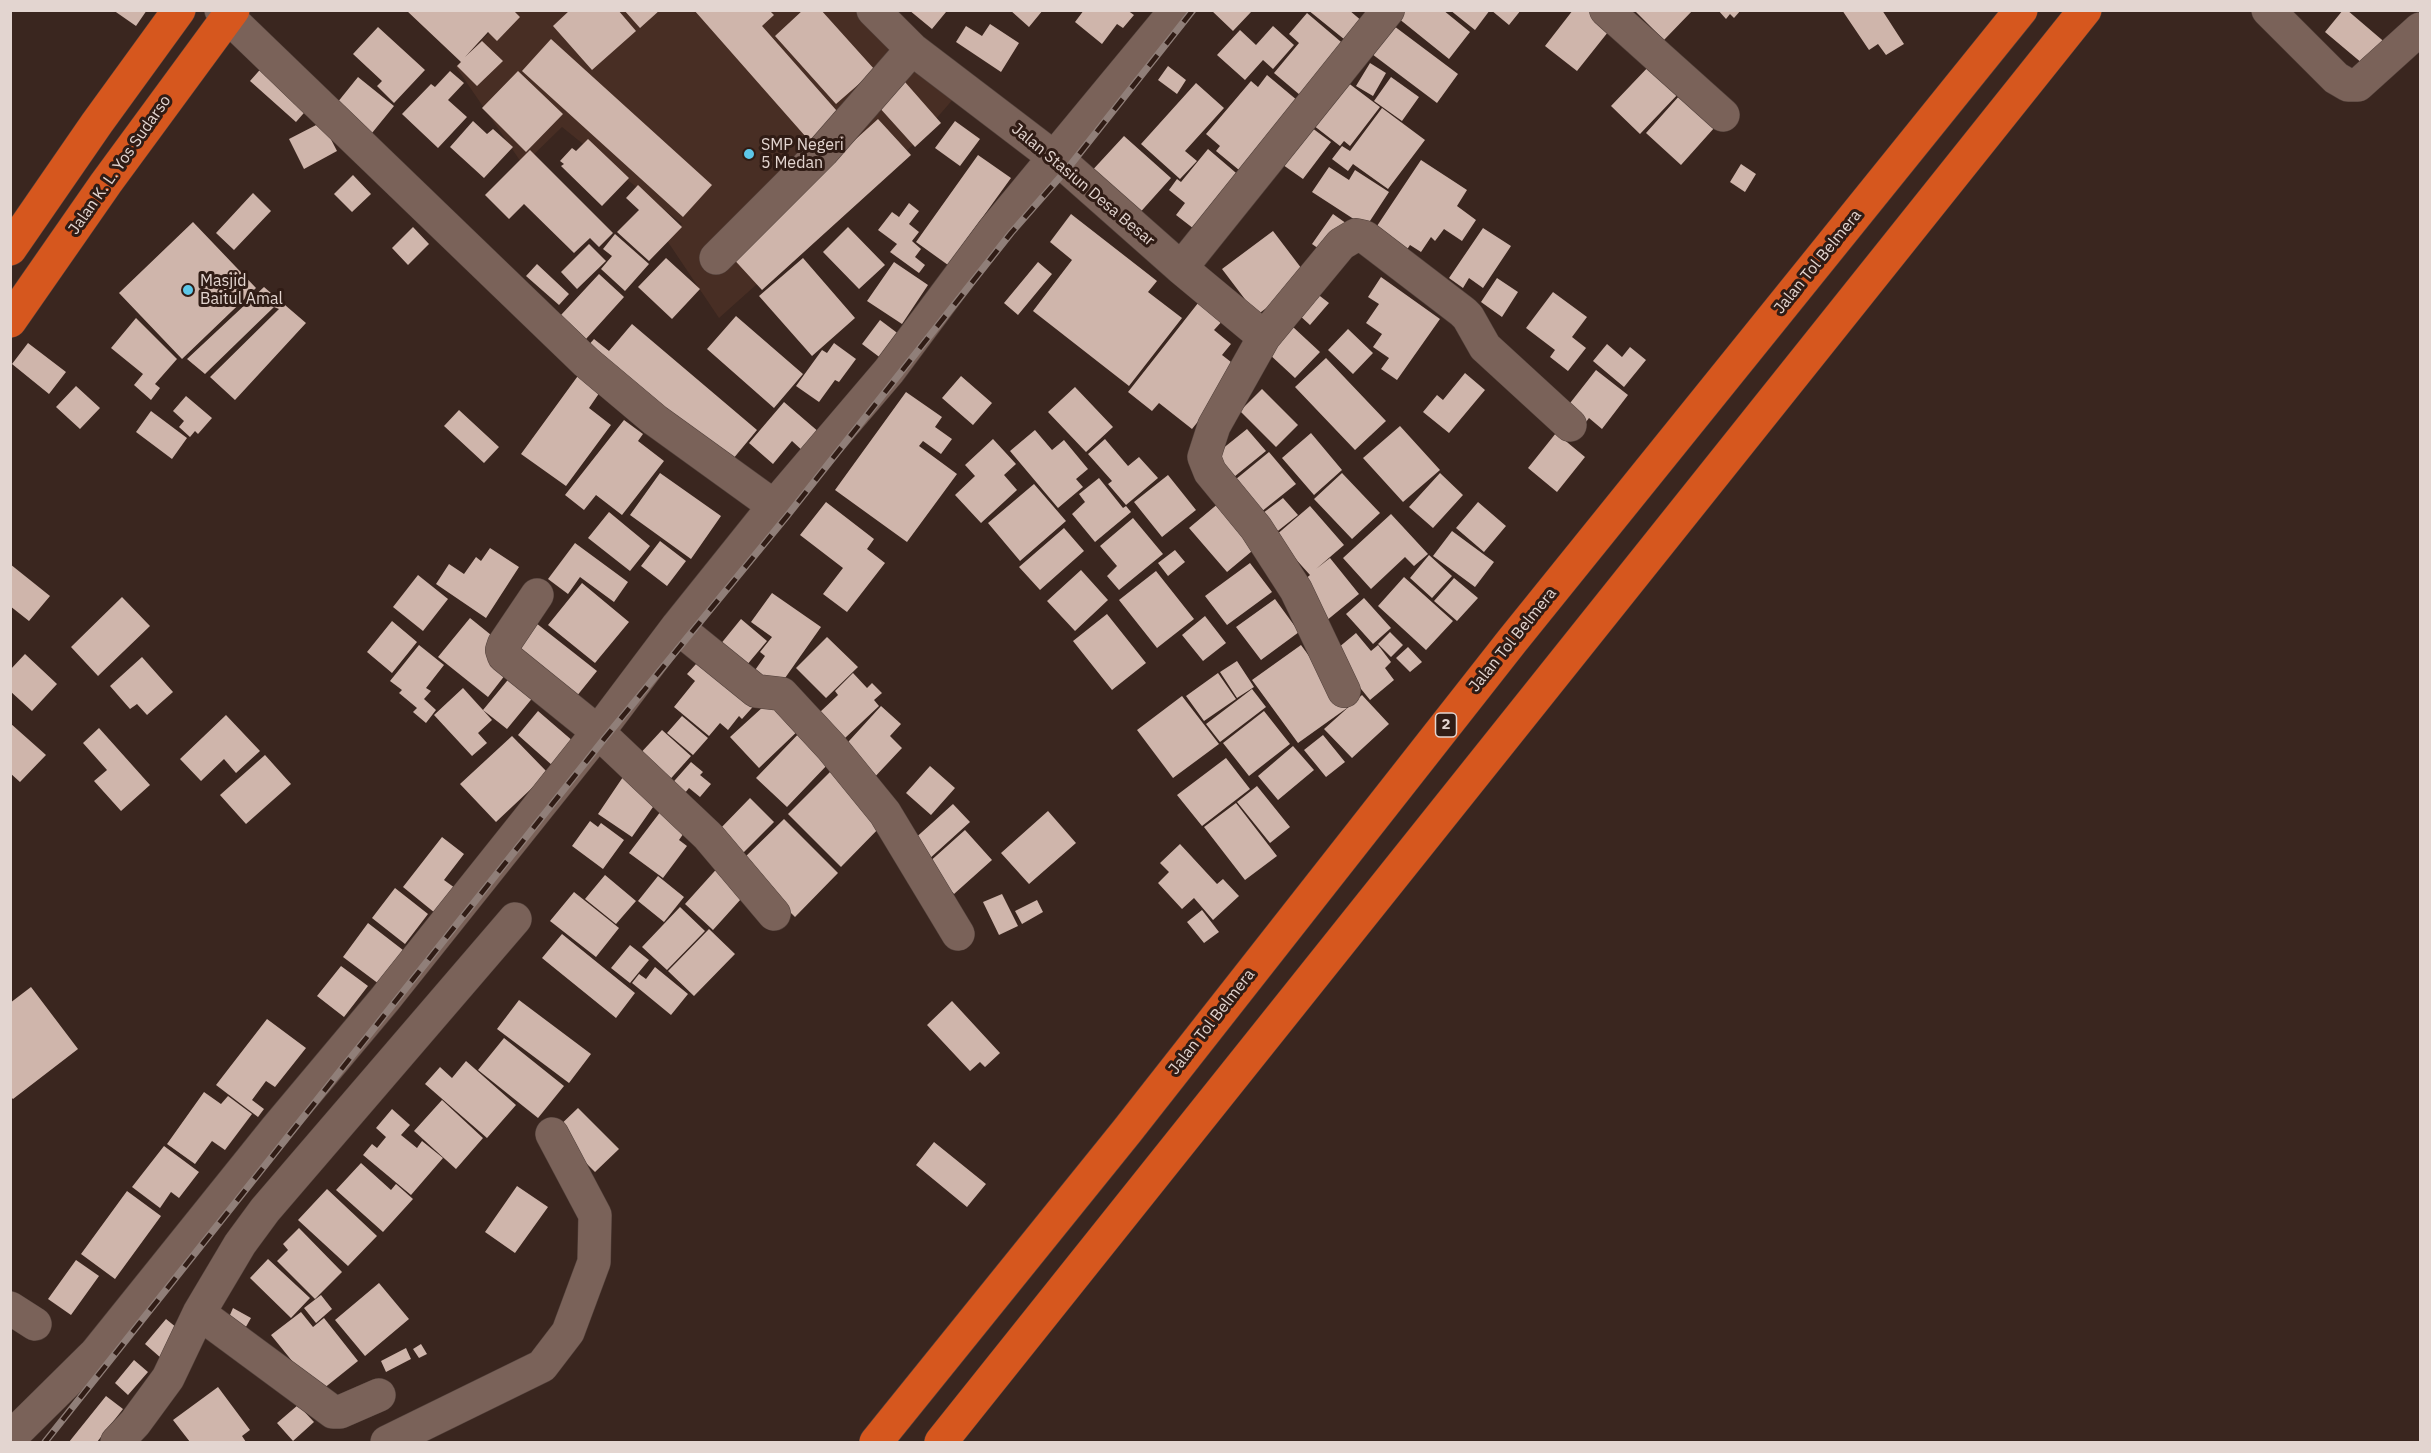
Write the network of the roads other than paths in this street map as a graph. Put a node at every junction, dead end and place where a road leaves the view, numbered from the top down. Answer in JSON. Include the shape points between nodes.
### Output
{"nodes":[{"id":1,"x":179,"y":10,"type":"edge"},
{"id":2,"x":873,"y":10,"type":"edge"},
{"id":3,"x":1176,"y":10,"type":"edge"},
{"id":4,"x":1388,"y":10,"type":"edge"},
{"id":5,"x":1606,"y":10,"type":"edge"},
{"id":6,"x":2021,"y":10,"type":"edge"},
{"id":7,"x":2085,"y":10,"type":"edge"},
{"id":8,"x":2268,"y":10,"type":"edge"},
{"id":9,"x":228,"y":12,"type":"edge"},
{"id":10,"x":2421,"y":29,"type":"edge"},
{"id":11,"x":912,"y":49,"type":"junction"},
{"id":12,"x":1723,"y":115,"type":"dead end"},
{"id":13,"x":1055,"y":158,"type":"junction"},
{"id":14,"x":10,"y":249,"type":"edge"},
{"id":15,"x":716,"y":258,"type":"dead end"},
{"id":16,"x":1182,"y":268,"type":"junction"},
{"id":17,"x":10,"y":321,"type":"edge"},
{"id":18,"x":1264,"y":337,"type":"junction"},
{"id":19,"x":1570,"y":425,"type":"dead end"},
{"id":20,"x":774,"y":506,"type":"junction"},
{"id":21,"x":537,"y":595,"type":"dead end"},
{"id":22,"x":677,"y":627,"type":"junction"},
{"id":23,"x":1344,"y":691,"type":"dead end"},
{"id":24,"x":598,"y":732,"type":"junction"},
{"id":25,"x":774,"y":914,"type":"dead end"},
{"id":26,"x":515,"y":919,"type":"dead end"},
{"id":27,"x":958,"y":934,"type":"dead end"},
{"id":28,"x":552,"y":1134,"type":"dead end"},
{"id":29,"x":199,"y":1313,"type":"junction"},
{"id":30,"x":379,"y":1395,"type":"dead end"},
{"id":31,"x":10,"y":1434,"type":"edge"},
{"id":32,"x":134,"y":1436,"type":"edge"},
{"id":33,"x":387,"y":1443,"type":"edge"},
{"id":34,"x":876,"y":1443,"type":"edge"},
{"id":35,"x":941,"y":1443,"type":"edge"}],
"edges":[{"from":1,"to":14,"type":"highway"},
{"from":2,"to":11,"type":"street","name":"Jalan Stasiun Desa Besar"},
{"from":3,"to":13,"type":"street"},
{"from":4,"to":16,"type":"street"},
{"from":5,"to":12,"type":"street"},
{"from":6,"to":34,"type":"highway","name":"Jalan Tol Belmera","number":"2","via":[[1512,641]]},
{"from":7,"to":35,"type":"highway"},
{"from":8,"to":10,"type":"street","via":[[2336,78],[2348,85],[2358,86]]},
{"from":9,"to":17,"type":"highway","name":"Jalan K. L. Yos Sudarso"},
{"from":9,"to":20,"type":"street","via":[[586,362],[655,420]]},
{"from":11,"to":13,"type":"street","name":"Jalan Stasiun Desa Besar"},
{"from":11,"to":15,"type":"street","via":[[823,151]]},
{"from":13,"to":16,"type":"street","name":"Jalan Stasiun Desa Besar"},
{"from":13,"to":20,"type":"street","via":[[994,230],[889,370]]},
{"from":16,"to":18,"type":"street","name":"Jalan Stasiun Desa Besar"},
{"from":18,"to":19,"type":"street","via":[[1341,244],[1356,235],[1365,237],[1468,317],[1485,347]]},
{"from":18,"to":23,"type":"street","via":[[1214,426],[1204,457],[1210,472],[1256,528],[1296,590]]},
{"from":20,"to":22,"type":"street"},
{"from":21,"to":24,"type":"street","via":[[504,644],[504,656]]},
{"from":22,"to":24,"type":"street"},
{"from":22,"to":27,"type":"street","via":[[756,691],[782,694],[832,747],[885,813]]},
{"from":24,"to":25,"type":"street","via":[[708,836]]},
{"from":24,"to":31,"type":"street","via":[[96,1353]]},
{"from":26,"to":29,"type":"street","via":[[265,1210]]},
{"from":28,"to":33,"type":"street","via":[[595,1215],[594,1262],[568,1332],[542,1366]]},
{"from":29,"to":30,"type":"street","via":[[333,1412]]},
{"from":29,"to":32,"type":"street"}]}
